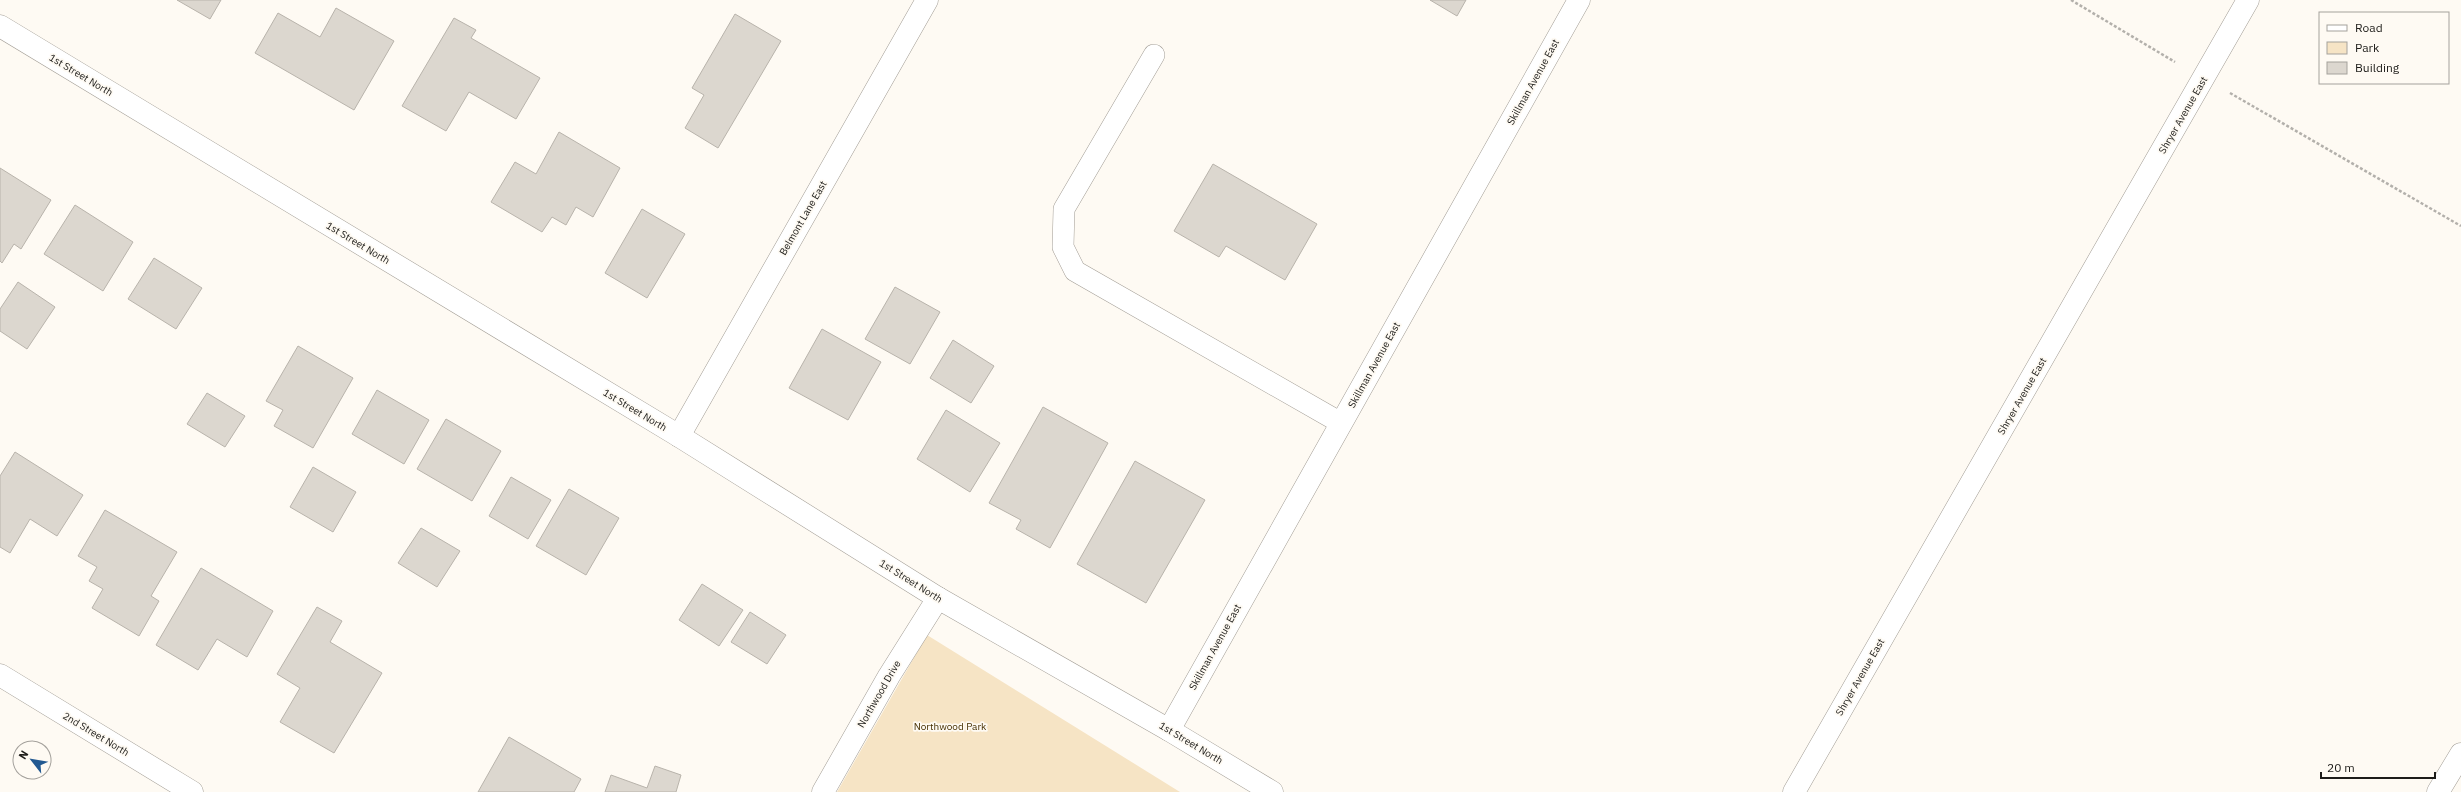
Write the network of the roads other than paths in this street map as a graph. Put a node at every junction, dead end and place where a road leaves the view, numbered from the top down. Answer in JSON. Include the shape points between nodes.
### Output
{"nodes":[{"id":1,"x":927,"y":0,"type":"edge"},
{"id":2,"x":1579,"y":0,"type":"edge"},
{"id":3,"x":2248,"y":0,"type":"edge"},
{"id":4,"x":0,"y":26,"type":"edge"},
{"id":5,"x":1154,"y":55,"type":"dead end"},
{"id":6,"x":1341,"y":423,"type":"junction"},
{"id":7,"x":679,"y":436,"type":"junction"},
{"id":8,"x":938,"y":598,"type":"junction"},
{"id":9,"x":0,"y":675,"type":"edge"},
{"id":10,"x":1169,"y":730,"type":"junction"},
{"id":11,"x":2461,"y":754,"type":"edge"},
{"id":12,"x":192,"y":792,"type":"edge"},
{"id":13,"x":823,"y":792,"type":"edge"},
{"id":14,"x":1272,"y":792,"type":"edge"},
{"id":15,"x":1794,"y":792,"type":"edge"},
{"id":16,"x":2438,"y":792,"type":"edge"}],
"edges":[{"from":1,"to":7,"type":"street","name":"Belmont Lane East"},
{"from":2,"to":6,"type":"street","name":"Skillman Avenue East"},
{"from":3,"to":15,"type":"street","name":"Shryer Avenue East"},
{"from":4,"to":7,"type":"street","name":"1st Street North"},
{"from":5,"to":6,"type":"lane","via":[[1064,209],[1064,247],[1075,271]]},
{"from":6,"to":10,"type":"street","name":"Skillman Avenue East"},
{"from":7,"to":8,"type":"street","name":"1st Street North"},
{"from":8,"to":10,"type":"street","name":"1st Street North"},
{"from":8,"to":13,"type":"street","name":"Northwood Drive","via":[[889,676]]},
{"from":9,"to":12,"type":"street","name":"2nd Street North"},
{"from":10,"to":14,"type":"street","name":"1st Street North"},
{"from":11,"to":16,"type":"street"}]}
